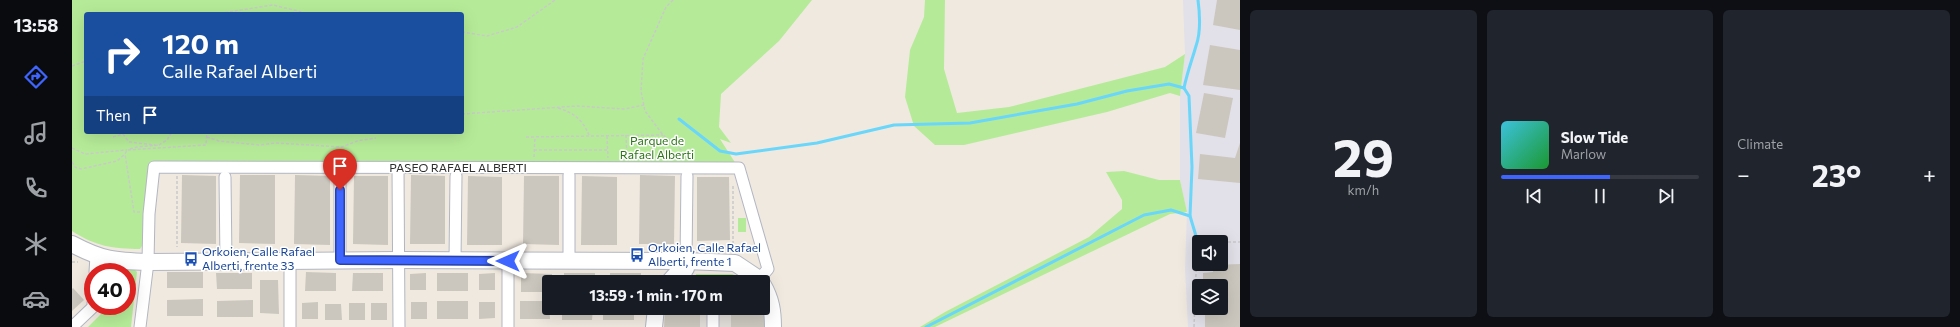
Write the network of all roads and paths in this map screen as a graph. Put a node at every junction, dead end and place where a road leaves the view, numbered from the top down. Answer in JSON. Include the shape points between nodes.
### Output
{"nodes":[{"id":1,"x":555,"y":0,"type":"edge"},
{"id":2,"x":673,"y":0,"type":"edge"},
{"id":3,"x":228,"y":12,"type":"edge"},
{"id":4,"x":302,"y":12,"type":"edge"},
{"id":5,"x":464,"y":32,"type":"edge"},
{"id":6,"x":84,"y":62,"type":"edge"},
{"id":7,"x":72,"y":66,"type":"edge"},
{"id":8,"x":644,"y":105,"type":"junction"},
{"id":9,"x":556,"y":108,"type":"junction"},
{"id":10,"x":464,"y":114,"type":"edge"},
{"id":11,"x":123,"y":134,"type":"joint"},
{"id":12,"x":170,"y":134,"type":"edge"},
{"id":13,"x":663,"y":135,"type":"junction"},
{"id":14,"x":590,"y":136,"type":"junction"},
{"id":15,"x":608,"y":136,"type":"junction"},
{"id":16,"x":626,"y":136,"type":"junction"},
{"id":17,"x":113,"y":137,"type":"dead end"},
{"id":18,"x":207,"y":137,"type":"dead end"},
{"id":19,"x":526,"y":137,"type":"dead end"},
{"id":20,"x":534,"y":137,"type":"junction"},
{"id":21,"x":376,"y":138,"type":"dead end"},
{"id":22,"x":159,"y":145,"type":"junction"},
{"id":23,"x":72,"y":148,"type":"edge"},
{"id":24,"x":534,"y":150,"type":"junction"},
{"id":25,"x":608,"y":150,"type":"junction"},
{"id":26,"x":125,"y":154,"type":"dead end"},
{"id":27,"x":72,"y":162,"type":"edge"},
{"id":28,"x":177,"y":168,"type":"junction"},
{"id":29,"x":398,"y":168,"type":"junction"},
{"id":30,"x":534,"y":168,"type":"junction"},
{"id":31,"x":608,"y":168,"type":"junction"},
{"id":32,"x":627,"y":168,"type":"junction"},
{"id":33,"x":696,"y":168,"type":"junction"},
{"id":34,"x":733,"y":168,"type":"junction"},
{"id":35,"x":569,"y":175,"type":"dead end"},
{"id":36,"x":225,"y":176,"type":"dead end"},
{"id":37,"x":340,"y":176,"type":"dead end"},
{"id":38,"x":456,"y":176,"type":"dead end"},
{"id":39,"x":688,"y":176,"type":"dead end"},
{"id":40,"x":1228,"y":242,"type":"edge"},
{"id":41,"x":1240,"y":242,"type":"edge"},
{"id":42,"x":72,"y":244,"type":"edge"},
{"id":43,"x":177,"y":247,"type":"dead end"},
{"id":44,"x":733,"y":254,"type":"dead end"},
{"id":45,"x":96,"y":256,"type":"junction"},
{"id":46,"x":340,"y":260,"type":"junction"},
{"id":47,"x":399,"y":260,"type":"junction"},
{"id":48,"x":455,"y":260,"type":"junction"},
{"id":49,"x":290,"y":261,"type":"junction"},
{"id":50,"x":508,"y":261,"type":"junction"},
{"id":51,"x":569,"y":261,"type":"junction"},
{"id":52,"x":148,"y":262,"type":"junction"},
{"id":53,"x":226,"y":262,"type":"junction"},
{"id":54,"x":96,"y":263,"type":"edge"},
{"id":55,"x":686,"y":270,"type":"edge"},
{"id":56,"x":1196,"y":271,"type":"edge"},
{"id":57,"x":675,"y":275,"type":"edge"},
{"id":58,"x":749,"y":275,"type":"edge"},
{"id":59,"x":761,"y":275,"type":"edge"},
{"id":60,"x":770,"y":304,"type":"edge"},
{"id":61,"x":773,"y":309,"type":"junction"},
{"id":62,"x":84,"y":315,"type":"edge"},
{"id":63,"x":655,"y":315,"type":"edge"},
{"id":64,"x":713,"y":315,"type":"edge"},
{"id":65,"x":72,"y":326,"type":"edge"},
{"id":66,"x":140,"y":327,"type":"edge"},
{"id":67,"x":290,"y":327,"type":"edge"},
{"id":68,"x":399,"y":327,"type":"edge"},
{"id":69,"x":508,"y":327,"type":"edge"},
{"id":70,"x":654,"y":327,"type":"edge"},
{"id":71,"x":713,"y":327,"type":"edge"},
{"id":72,"x":773,"y":327,"type":"edge"},
{"id":73,"x":779,"y":327,"type":"edge"},
{"id":74,"x":1194,"y":327,"type":"edge"}],
"edges":[{"from":1,"to":5,"type":"path","via":[[517,27],[487,36]]},
{"from":2,"to":8,"type":"path","via":[[666,7],[642,59]]},
{"from":3,"to":4,"type":"path","via":[[273,5]]},
{"from":6,"to":7,"type":"path"},
{"from":8,"to":9,"type":"path","via":[[624,109],[577,106]]},
{"from":8,"to":13,"type":"path"},
{"from":9,"to":10,"type":"path"},
{"from":9,"to":14,"type":"path","via":[[576,115]]},
{"from":11,"to":17,"type":"path"},
{"from":11,"to":22,"type":"path","via":[[129,142]]},
{"from":12,"to":22,"type":"path"},
{"from":13,"to":16,"type":"path"},
{"from":13,"to":33,"type":"path","via":[[689,155]]},
{"from":14,"to":15,"type":"path"},
{"from":14,"to":20,"type":"path"},
{"from":15,"to":16,"type":"path"},
{"from":15,"to":25,"type":"path"},
{"from":16,"to":32,"type":"path"},
{"from":18,"to":21,"type":"path","via":[[219,142],[342,147]]},
{"from":19,"to":20,"type":"path"},
{"from":20,"to":24,"type":"path"},
{"from":22,"to":23,"type":"path","via":[[85,154]]},
{"from":24,"to":25,"type":"path"},
{"from":24,"to":30,"type":"path"},
{"from":25,"to":31,"type":"path"},
{"from":26,"to":27,"type":"path","via":[[117,161],[81,170]]},
{"from":28,"to":29,"type":"street","name":"PASEO RAFAEL ALBERTI"},
{"from":28,"to":43,"type":"path"},
{"from":28,"to":52,"type":"street","name":"PASEO RAFAEL ALBERTI","via":[[154,167],[149,214]]},
{"from":29,"to":30,"type":"street","name":"PASEO RAFAEL ALBERTI"},
{"from":29,"to":47,"type":"street"},
{"from":30,"to":31,"type":"street","name":"PASEO RAFAEL ALBERTI"},
{"from":31,"to":32,"type":"street","name":"PASEO RAFAEL ALBERTI"},
{"from":32,"to":33,"type":"street","name":"PASEO RAFAEL ALBERTI"},
{"from":33,"to":34,"type":"street","name":"PASEO RAFAEL ALBERTI"},
{"from":34,"to":44,"type":"path"},
{"from":34,"to":59,"type":"street","via":[[739,168],[768,269]]},
{"from":35,"to":51,"type":"street"},
{"from":36,"to":53,"type":"street"},
{"from":37,"to":46,"type":"street"},
{"from":38,"to":48,"type":"street"},
{"from":39,"to":55,"type":"street"},
{"from":40,"to":41,"type":"path"},
{"from":42,"to":45,"type":"street"},
{"from":45,"to":52,"type":"street","via":[[112,260]]},
{"from":45,"to":54,"type":"street"},
{"from":46,"to":47,"type":"street"},
{"from":46,"to":49,"type":"street"},
{"from":47,"to":48,"type":"street"},
{"from":47,"to":68,"type":"street"},
{"from":48,"to":50,"type":"street"},
{"from":49,"to":53,"type":"street"},
{"from":49,"to":67,"type":"street"},
{"from":50,"to":51,"type":"street"},
{"from":50,"to":69,"type":"street"},
{"from":51,"to":55,"type":"street"},
{"from":52,"to":53,"type":"street"},
{"from":52,"to":66,"type":"street"},
{"from":55,"to":57,"type":"street"},
{"from":55,"to":58,"type":"street","via":[[734,263]]},
{"from":56,"to":74,"type":"path"},
{"from":60,"to":61,"type":"street"},
{"from":61,"to":72,"type":"street"},
{"from":61,"to":73,"type":"street"},
{"from":62,"to":65,"type":"street"},
{"from":63,"to":70,"type":"street"},
{"from":64,"to":71,"type":"street"}]}
